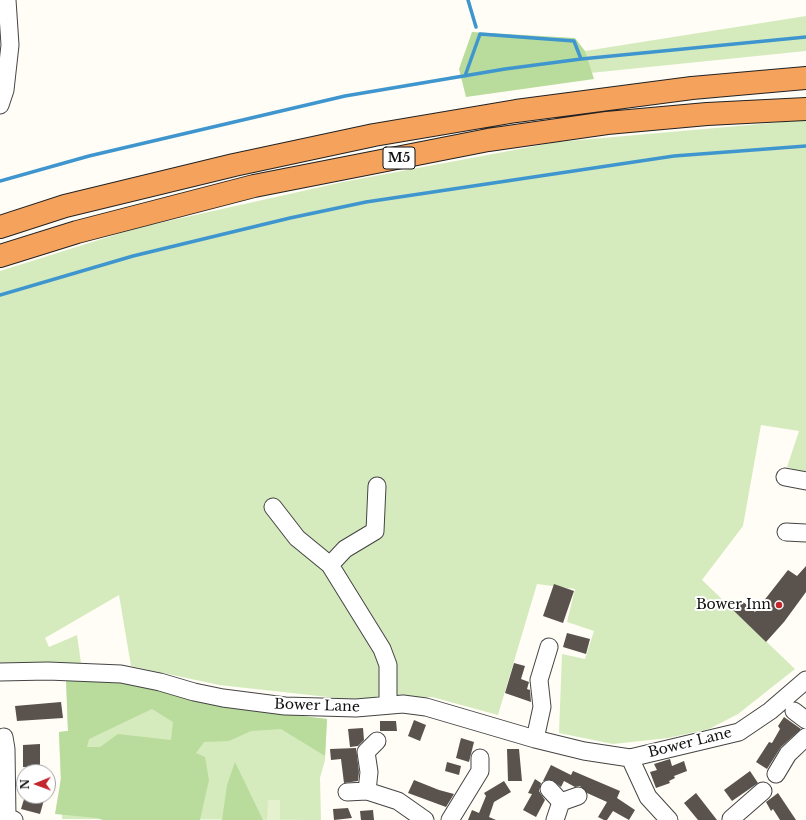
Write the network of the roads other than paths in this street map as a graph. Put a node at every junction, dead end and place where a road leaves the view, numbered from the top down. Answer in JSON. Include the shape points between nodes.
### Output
{"nodes":[{"id":1,"x":7,"y":0,"type":"edge"},
{"id":2,"x":806,"y":78,"type":"edge"},
{"id":3,"x":0,"y":105,"type":"edge"},
{"id":4,"x":806,"y":109,"type":"edge"},
{"id":5,"x":0,"y":227,"type":"edge"},
{"id":6,"x":0,"y":256,"type":"edge"},
{"id":7,"x":785,"y":477,"type":"dead end"},
{"id":8,"x":806,"y":481,"type":"edge"},
{"id":9,"x":377,"y":486,"type":"dead end"},
{"id":10,"x":273,"y":507,"type":"dead end"},
{"id":11,"x":786,"y":532,"type":"dead end"},
{"id":12,"x":806,"y":533,"type":"edge"},
{"id":13,"x":330,"y":565,"type":"junction"},
{"id":14,"x":549,"y":647,"type":"dead end"},
{"id":15,"x":0,"y":672,"type":"edge"},
{"id":16,"x":806,"y":680,"type":"edge"},
{"id":17,"x":388,"y":705,"type":"junction"},
{"id":18,"x":7,"y":736,"type":"edge"},
{"id":19,"x":806,"y":737,"type":"edge"},
{"id":20,"x":535,"y":739,"type":"junction"},
{"id":21,"x":366,"y":748,"type":"dead end"},
{"id":22,"x":630,"y":758,"type":"junction"},
{"id":23,"x":483,"y":767,"type":"dead end"},
{"id":24,"x":776,"y":774,"type":"dead end"},
{"id":25,"x":549,"y":789,"type":"dead end"},
{"id":26,"x":763,"y":791,"type":"dead end"},
{"id":27,"x":347,"y":792,"type":"dead end"},
{"id":28,"x":367,"y":792,"type":"junction"},
{"id":29,"x":578,"y":796,"type":"dead end"},
{"id":30,"x":561,"y":802,"type":"junction"},
{"id":31,"x":742,"y":816,"type":"edge"},
{"id":32,"x":8,"y":819,"type":"edge"},
{"id":33,"x":425,"y":820,"type":"edge"},
{"id":34,"x":450,"y":820,"type":"edge"},
{"id":35,"x":555,"y":820,"type":"edge"},
{"id":36,"x":669,"y":820,"type":"edge"}],
"edges":[{"from":1,"to":3,"type":"street","via":[[10,45],[5,90]]},
{"from":2,"to":5,"type":"highway","number":"M5","via":[[692,88],[516,111],[374,135],[80,202]]},
{"from":4,"to":6,"type":"highway","number":"M5","via":[[707,114],[488,140],[254,186],[77,232]]},
{"from":7,"to":8,"type":"street"},
{"from":9,"to":13,"type":"street","via":[[375,531],[344,549]]},
{"from":10,"to":13,"type":"street","via":[[297,538]]},
{"from":11,"to":12,"type":"street"},
{"from":13,"to":17,"type":"street","via":[[382,648],[388,665]]},
{"from":14,"to":20,"type":"street","via":[[539,680],[542,707]]},
{"from":15,"to":17,"type":"street","name":"Bower Lane","via":[[121,674],[223,698],[286,706],[356,708]]},
{"from":16,"to":22,"type":"street","name":"Bower Lane","via":[[770,711],[739,732]]},
{"from":17,"to":20,"type":"street","name":"Bower Lane","via":[[426,707]]},
{"from":18,"to":32,"type":"street"},
{"from":19,"to":24,"type":"street","via":[[788,754]]},
{"from":20,"to":22,"type":"street","name":"Bower Lane","via":[[584,751]]},
{"from":21,"to":28,"type":"street","via":[[369,772]]},
{"from":22,"to":36,"type":"street","name":"Bower Lane","via":[[652,799]]},
{"from":23,"to":34,"type":"street"},
{"from":25,"to":30,"type":"street"},
{"from":26,"to":31,"type":"street"},
{"from":27,"to":28,"type":"street"},
{"from":28,"to":33,"type":"street","via":[[398,801]]},
{"from":29,"to":30,"type":"street"},
{"from":30,"to":35,"type":"street"}]}
